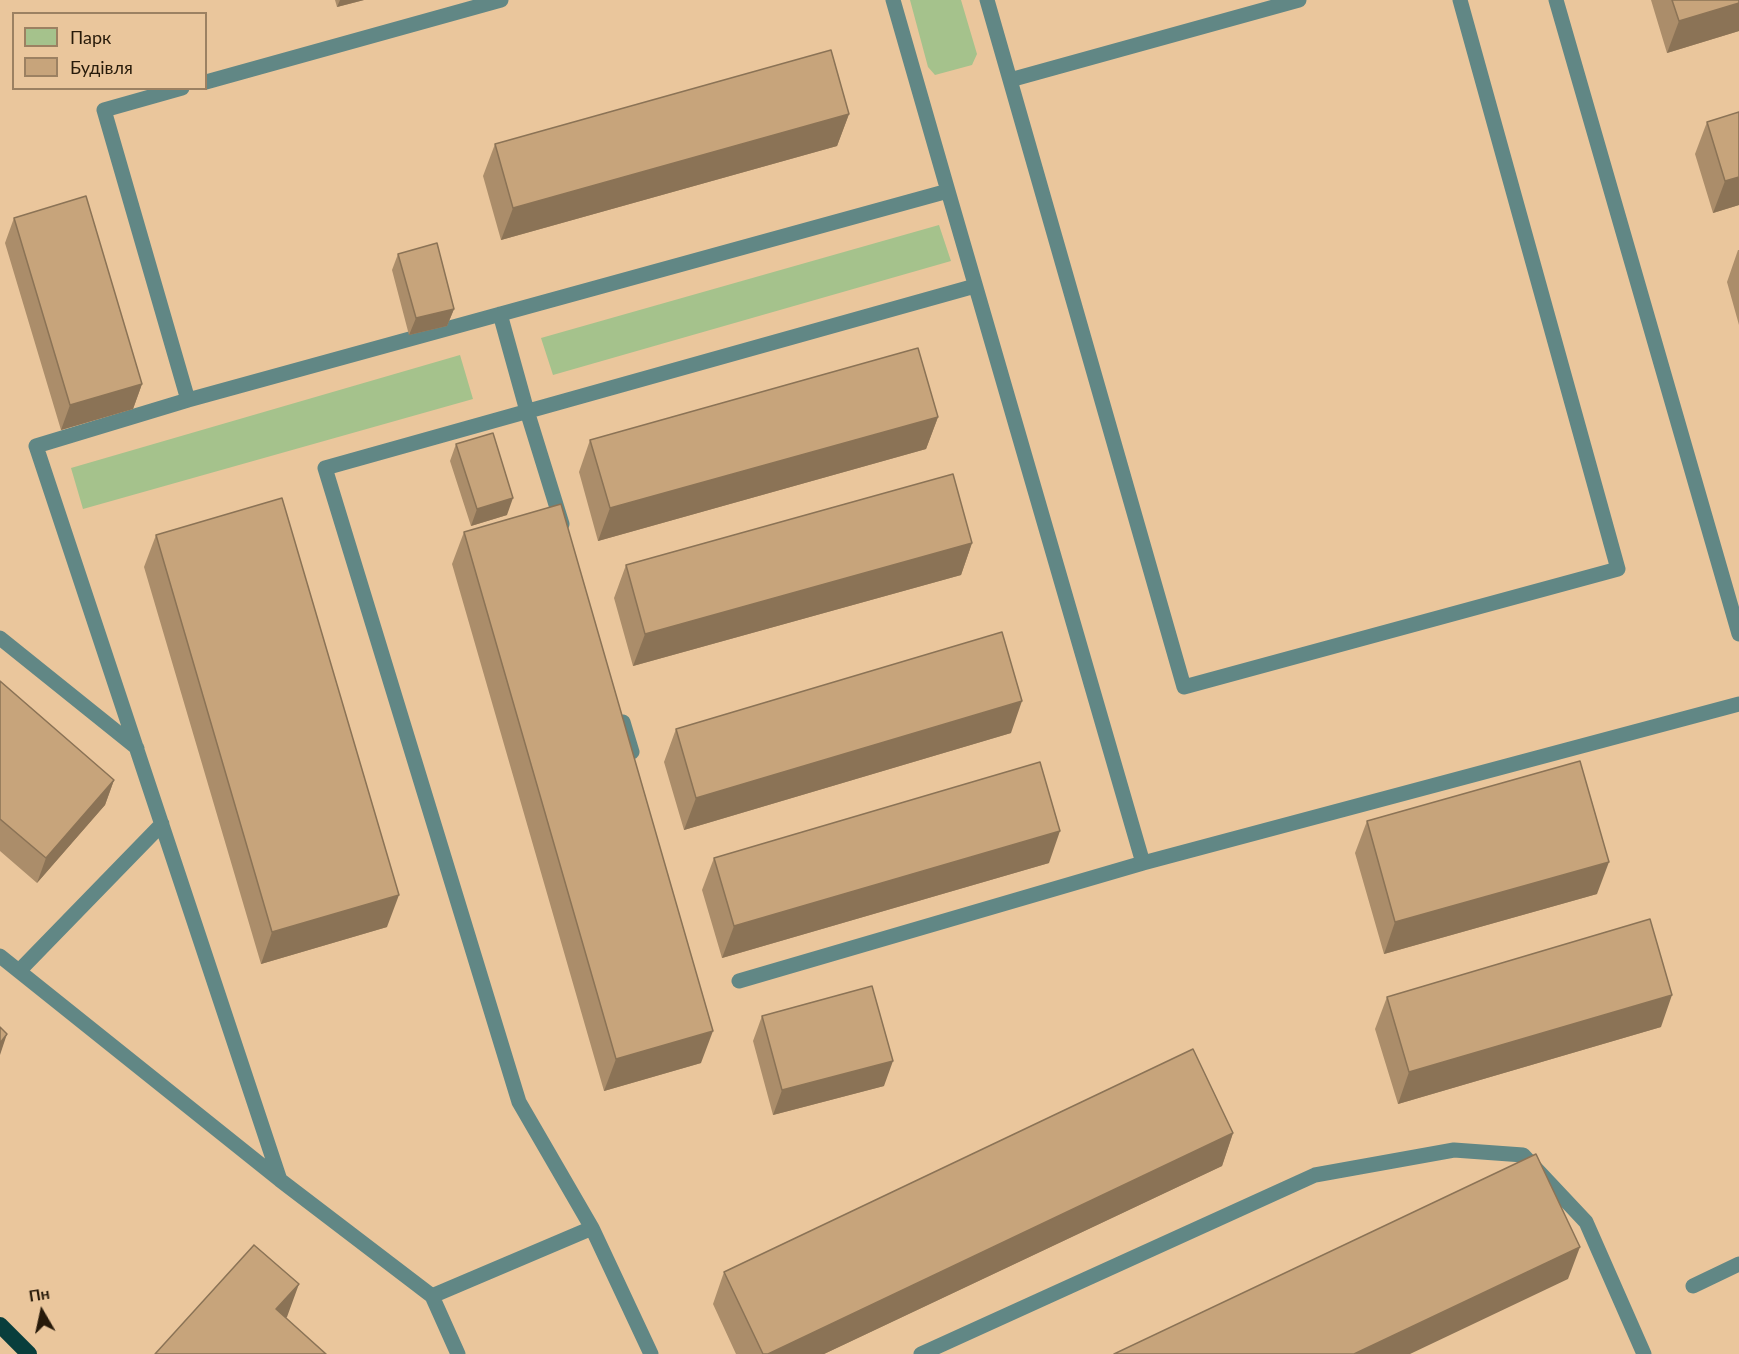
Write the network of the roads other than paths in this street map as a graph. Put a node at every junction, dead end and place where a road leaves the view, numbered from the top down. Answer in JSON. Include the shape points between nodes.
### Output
{"nodes":[{"id":1,"x":501,"y":0,"type":"edge"},
{"id":2,"x":893,"y":0,"type":"edge"},
{"id":3,"x":987,"y":0,"type":"edge"},
{"id":4,"x":1299,"y":0,"type":"edge"},
{"id":5,"x":1460,"y":0,"type":"edge"},
{"id":6,"x":1556,"y":0,"type":"edge"},
{"id":7,"x":1010,"y":80,"type":"junction"},
{"id":8,"x":207,"y":82,"type":"edge"},
{"id":9,"x":175,"y":90,"type":"edge"},
{"id":10,"x":948,"y":191,"type":"junction"},
{"id":11,"x":975,"y":286,"type":"junction"},
{"id":12,"x":500,"y":314,"type":"junction"},
{"id":13,"x":188,"y":400,"type":"junction"},
{"id":14,"x":527,"y":411,"type":"junction"},
{"id":15,"x":566,"y":536,"type":"edge"},
{"id":16,"x":1739,"y":634,"type":"edge"},
{"id":17,"x":0,"y":638,"type":"edge"},
{"id":18,"x":1739,"y":704,"type":"edge"},
{"id":19,"x":618,"y":707,"type":"edge"},
{"id":20,"x":137,"y":748,"type":"junction"},
{"id":21,"x":633,"y":752,"type":"edge"},
{"id":22,"x":162,"y":824,"type":"junction"},
{"id":23,"x":1143,"y":863,"type":"junction"},
{"id":24,"x":0,"y":956,"type":"edge"},
{"id":25,"x":19,"y":970,"type":"junction"},
{"id":26,"x":739,"y":981,"type":"dead end"},
{"id":27,"x":280,"y":1180,"type":"junction"},
{"id":28,"x":592,"y":1228,"type":"junction"},
{"id":29,"x":1739,"y":1264,"type":"edge"},
{"id":30,"x":1693,"y":1286,"type":"dead end"},
{"id":31,"x":432,"y":1296,"type":"junction"},
{"id":32,"x":0,"y":1325,"type":"edge"},
{"id":33,"x":29,"y":1354,"type":"edge"},
{"id":34,"x":458,"y":1354,"type":"edge"},
{"id":35,"x":651,"y":1354,"type":"edge"},
{"id":36,"x":921,"y":1354,"type":"edge"},
{"id":37,"x":1644,"y":1354,"type":"edge"}],
"edges":[{"from":1,"to":8,"type":"lane"},
{"from":2,"to":10,"type":"lane"},
{"from":3,"to":7,"type":"lane"},
{"from":4,"to":7,"type":"lane"},
{"from":5,"to":7,"type":"lane","via":[[1618,569],[1184,687]]},
{"from":6,"to":16,"type":"lane"},
{"from":9,"to":13,"type":"lane","via":[[104,110]]},
{"from":10,"to":11,"type":"lane"},
{"from":10,"to":12,"type":"lane"},
{"from":11,"to":14,"type":"lane"},
{"from":11,"to":23,"type":"lane"},
{"from":12,"to":13,"type":"lane"},
{"from":12,"to":14,"type":"lane"},
{"from":13,"to":20,"type":"lane","via":[[36,446]]},
{"from":14,"to":15,"type":"lane"},
{"from":14,"to":28,"type":"lane","via":[[325,468],[519,1102]]},
{"from":17,"to":20,"type":"lane"},
{"from":18,"to":23,"type":"lane"},
{"from":19,"to":21,"type":"lane"},
{"from":20,"to":22,"type":"lane"},
{"from":22,"to":25,"type":"lane"},
{"from":22,"to":27,"type":"lane"},
{"from":23,"to":26,"type":"lane"},
{"from":24,"to":25,"type":"lane"},
{"from":25,"to":27,"type":"lane"},
{"from":27,"to":31,"type":"lane"},
{"from":28,"to":31,"type":"lane"},
{"from":28,"to":35,"type":"lane"},
{"from":29,"to":30,"type":"lane"},
{"from":31,"to":34,"type":"lane"},
{"from":32,"to":33,"type":"highway"},
{"from":36,"to":37,"type":"lane","via":[[1315,1175],[1454,1150],[1523,1155],[1586,1222]]}]}
